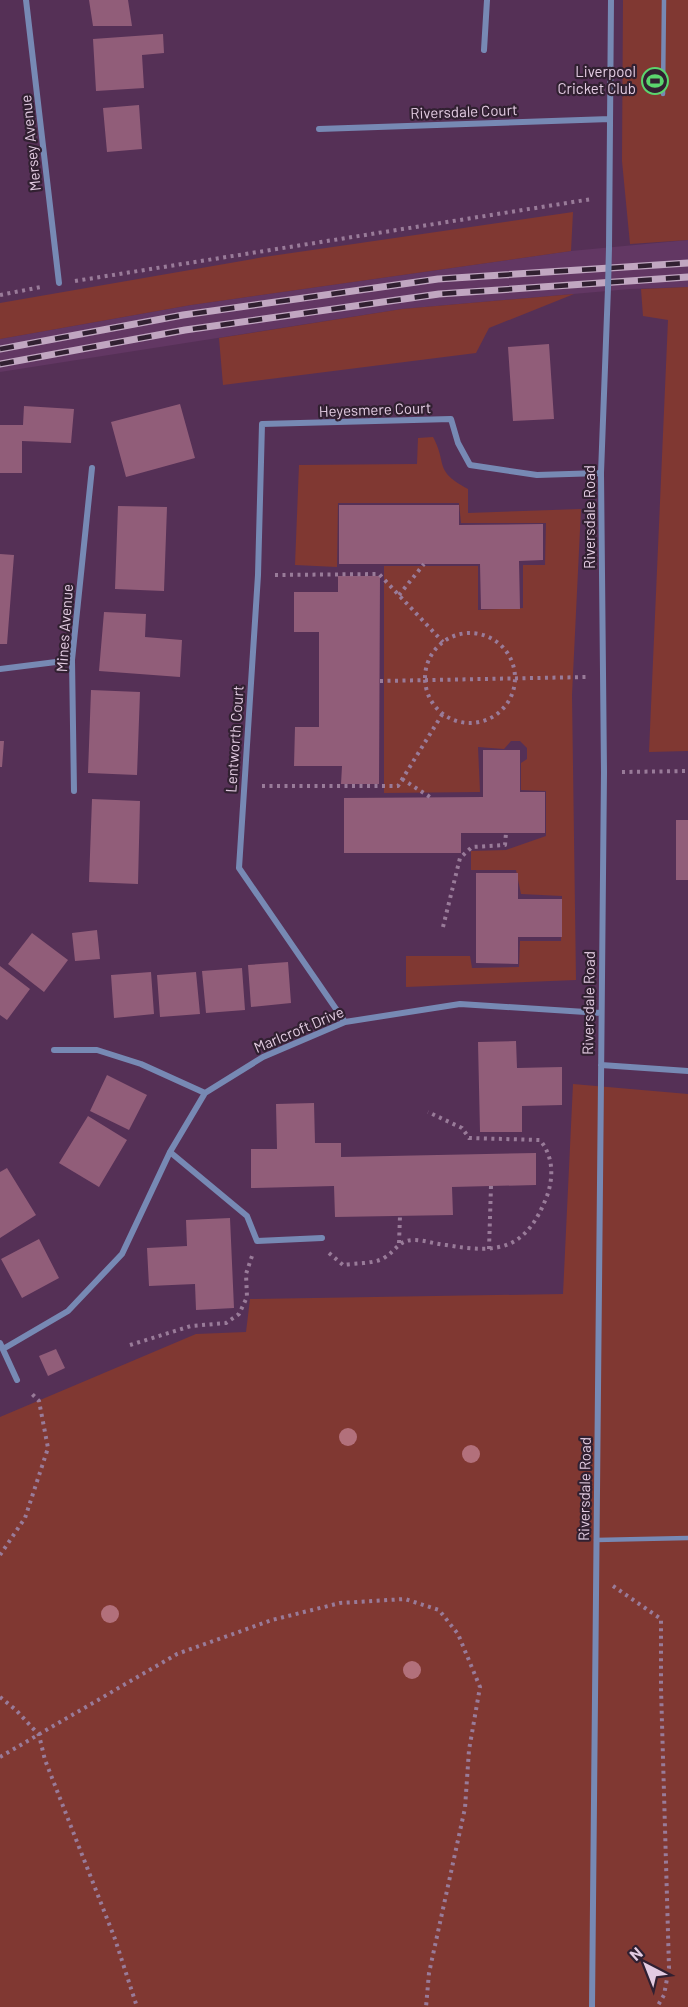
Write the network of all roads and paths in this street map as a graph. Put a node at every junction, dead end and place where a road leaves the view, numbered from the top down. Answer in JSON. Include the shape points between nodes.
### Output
{"nodes":[{"id":1,"x":26,"y":0,"type":"edge"},
{"id":2,"x":487,"y":0,"type":"edge"},
{"id":3,"x":611,"y":0,"type":"edge"},
{"id":4,"x":664,"y":0,"type":"edge"},
{"id":5,"x":484,"y":50,"type":"dead end"},
{"id":6,"x":663,"y":94,"type":"dead end"},
{"id":7,"x":610,"y":119,"type":"junction"},
{"id":8,"x":319,"y":129,"type":"dead end"},
{"id":9,"x":608,"y":197,"type":"junction"},
{"id":10,"x":59,"y":283,"type":"junction"},
{"id":11,"x":0,"y":295,"type":"edge"},
{"id":12,"x":262,"y":424,"type":"joint"},
{"id":13,"x":92,"y":468,"type":"dead end"},
{"id":14,"x":602,"y":473,"type":"junction"},
{"id":15,"x":424,"y":564,"type":"dead end"},
{"id":16,"x":258,"y":575,"type":"junction"},
{"id":17,"x":399,"y":595,"type":"junction"},
{"id":18,"x":443,"y":642,"type":"junction"},
{"id":19,"x":72,"y":660,"type":"junction"},
{"id":20,"x":0,"y":669,"type":"edge"},
{"id":21,"x":603,"y":678,"type":"junction"},
{"id":22,"x":515,"y":679,"type":"junction"},
{"id":23,"x":380,"y":681,"type":"dead end"},
{"id":24,"x":426,"y":681,"type":"junction"},
{"id":25,"x":443,"y":713,"type":"junction"},
{"id":26,"x":688,"y":771,"type":"edge"},
{"id":27,"x":604,"y":772,"type":"junction"},
{"id":28,"x":402,"y":779,"type":"junction"},
{"id":29,"x":244,"y":786,"type":"junction"},
{"id":30,"x":75,"y":791,"type":"dead end"},
{"id":31,"x":430,"y":797,"type":"dead end"},
{"id":32,"x":506,"y":833,"type":"dead end"},
{"id":33,"x":443,"y":927,"type":"dead end"},
{"id":34,"x":601,"y":1013,"type":"junction"},
{"id":35,"x":345,"y":1022,"type":"junction"},
{"id":36,"x":54,"y":1050,"type":"dead end"},
{"id":37,"x":601,"y":1065,"type":"junction"},
{"id":38,"x":688,"y":1071,"type":"edge"},
{"id":39,"x":205,"y":1093,"type":"junction"},
{"id":40,"x":428,"y":1112,"type":"dead end"},
{"id":41,"x":170,"y":1152,"type":"junction"},
{"id":42,"x":491,"y":1186,"type":"dead end"},
{"id":43,"x":400,"y":1216,"type":"dead end"},
{"id":44,"x":322,"y":1239,"type":"joint"},
{"id":45,"x":257,"y":1241,"type":"junction"},
{"id":46,"x":399,"y":1242,"type":"junction"},
{"id":47,"x":489,"y":1249,"type":"junction"},
{"id":48,"x":130,"y":1345,"type":"dead end"},
{"id":49,"x":2,"y":1346,"type":"edge"},
{"id":50,"x":17,"y":1380,"type":"joint"},
{"id":51,"x":688,"y":1538,"type":"edge"},
{"id":52,"x":596,"y":1540,"type":"junction"},
{"id":53,"x":0,"y":1555,"type":"edge"},
{"id":54,"x":596,"y":1574,"type":"junction"},
{"id":55,"x":0,"y":1697,"type":"edge"},
{"id":56,"x":39,"y":1735,"type":"junction"},
{"id":57,"x":0,"y":1757,"type":"edge"},
{"id":58,"x":137,"y":2007,"type":"edge"},
{"id":59,"x":426,"y":2007,"type":"edge"},
{"id":60,"x":592,"y":2007,"type":"edge"},
{"id":61,"x":657,"y":2007,"type":"edge"}],
"edges":[{"from":1,"to":10,"type":"street","name":"Mersey Avenue"},
{"from":2,"to":5,"type":"street"},
{"from":3,"to":7,"type":"street","name":"Riversdale Road"},
{"from":4,"to":6,"type":"lane"},
{"from":7,"to":8,"type":"street","name":"Riversdale Court"},
{"from":7,"to":9,"type":"street","name":"Riversdale Road"},
{"from":9,"to":10,"type":"path"},
{"from":9,"to":14,"type":"street","name":"Riversdale Road","bridge":true},
{"from":10,"to":11,"type":"path"},
{"from":12,"to":14,"type":"street","name":"Heyesmere Court","via":[[451,419],[470,465],[537,475]]},
{"from":12,"to":16,"type":"street","name":"Lentworth Court"},
{"from":13,"to":19,"type":"street","name":"Mines Avenue"},
{"from":14,"to":21,"type":"street","name":"Riversdale Road"},
{"from":15,"to":17,"type":"path"},
{"from":16,"to":17,"type":"path","via":[[380,574]]},
{"from":16,"to":29,"type":"street","name":"Lentworth Court"},
{"from":17,"to":18,"type":"path"},
{"from":18,"to":22,"type":"path","via":[[470,633],[491,638],[507,652]]},
{"from":18,"to":24,"type":"path","via":[[430,659]]},
{"from":19,"to":20,"type":"street"},
{"from":19,"to":30,"type":"street","name":"Mines Avenue"},
{"from":21,"to":22,"type":"path"},
{"from":21,"to":27,"type":"street","name":"Riversdale Road"},
{"from":22,"to":24,"type":"path"},
{"from":22,"to":25,"type":"path","via":[[512,694],[492,717],[463,722]]},
{"from":23,"to":24,"type":"path"},
{"from":24,"to":25,"type":"path","via":[[429,695]]},
{"from":25,"to":28,"type":"path"},
{"from":26,"to":27,"type":"path"},
{"from":27,"to":34,"type":"street","name":"Riversdale Road"},
{"from":28,"to":29,"type":"path","via":[[398,786]]},
{"from":28,"to":31,"type":"path"},
{"from":29,"to":35,"type":"street","name":"Lentworth Court","via":[[239,868]]},
{"from":32,"to":33,"type":"path","via":[[505,845],[472,847],[459,858]]},
{"from":34,"to":35,"type":"street","name":"Marlcroft Drive","via":[[460,1004]]},
{"from":34,"to":37,"type":"street","name":"Riversdale Road"},
{"from":35,"to":39,"type":"street","name":"Marlcroft Drive","via":[[263,1057]]},
{"from":36,"to":39,"type":"street","via":[[97,1050],[141,1064]]},
{"from":37,"to":38,"type":"street"},
{"from":37,"to":52,"type":"street","name":"Riversdale Road"},
{"from":39,"to":41,"type":"street","name":"Marlcroft Drive"},
{"from":40,"to":47,"type":"path","via":[[462,1128],[469,1138],[540,1140],[550,1152],[548,1192],[537,1218],[515,1243]]},
{"from":41,"to":45,"type":"street","via":[[247,1216]]},
{"from":41,"to":49,"type":"street","name":"Marlcroft Drive","via":[[122,1254],[68,1311]]},
{"from":42,"to":47,"type":"path"},
{"from":43,"to":46,"type":"path"},
{"from":44,"to":45,"type":"street"},
{"from":44,"to":46,"type":"path","via":[[331,1256],[343,1265],[383,1258]]},
{"from":45,"to":48,"type":"path","via":[[246,1274],[247,1297],[239,1314],[226,1323],[191,1326]]},
{"from":46,"to":47,"type":"path","via":[[414,1240]]},
{"from":49,"to":50,"type":"street","name":"Marlcroft Drive"},
{"from":50,"to":53,"type":"path","via":[[39,1401],[48,1448],[25,1518]]},
{"from":51,"to":52,"type":"lane"},
{"from":52,"to":54,"type":"street","name":"Riversdale Road"},
{"from":54,"to":60,"type":"street","name":"Riversdale Road"},
{"from":54,"to":61,"type":"path","via":[[662,1619],[669,1968],[664,1995]]},
{"from":55,"to":56,"type":"path"},
{"from":56,"to":57,"type":"path"},
{"from":56,"to":58,"type":"path"},
{"from":56,"to":59,"type":"path","via":[[177,1653],[272,1620],[340,1603],[405,1599],[439,1610],[458,1634],[480,1687],[469,1750],[465,1808],[429,1973]]}]}
